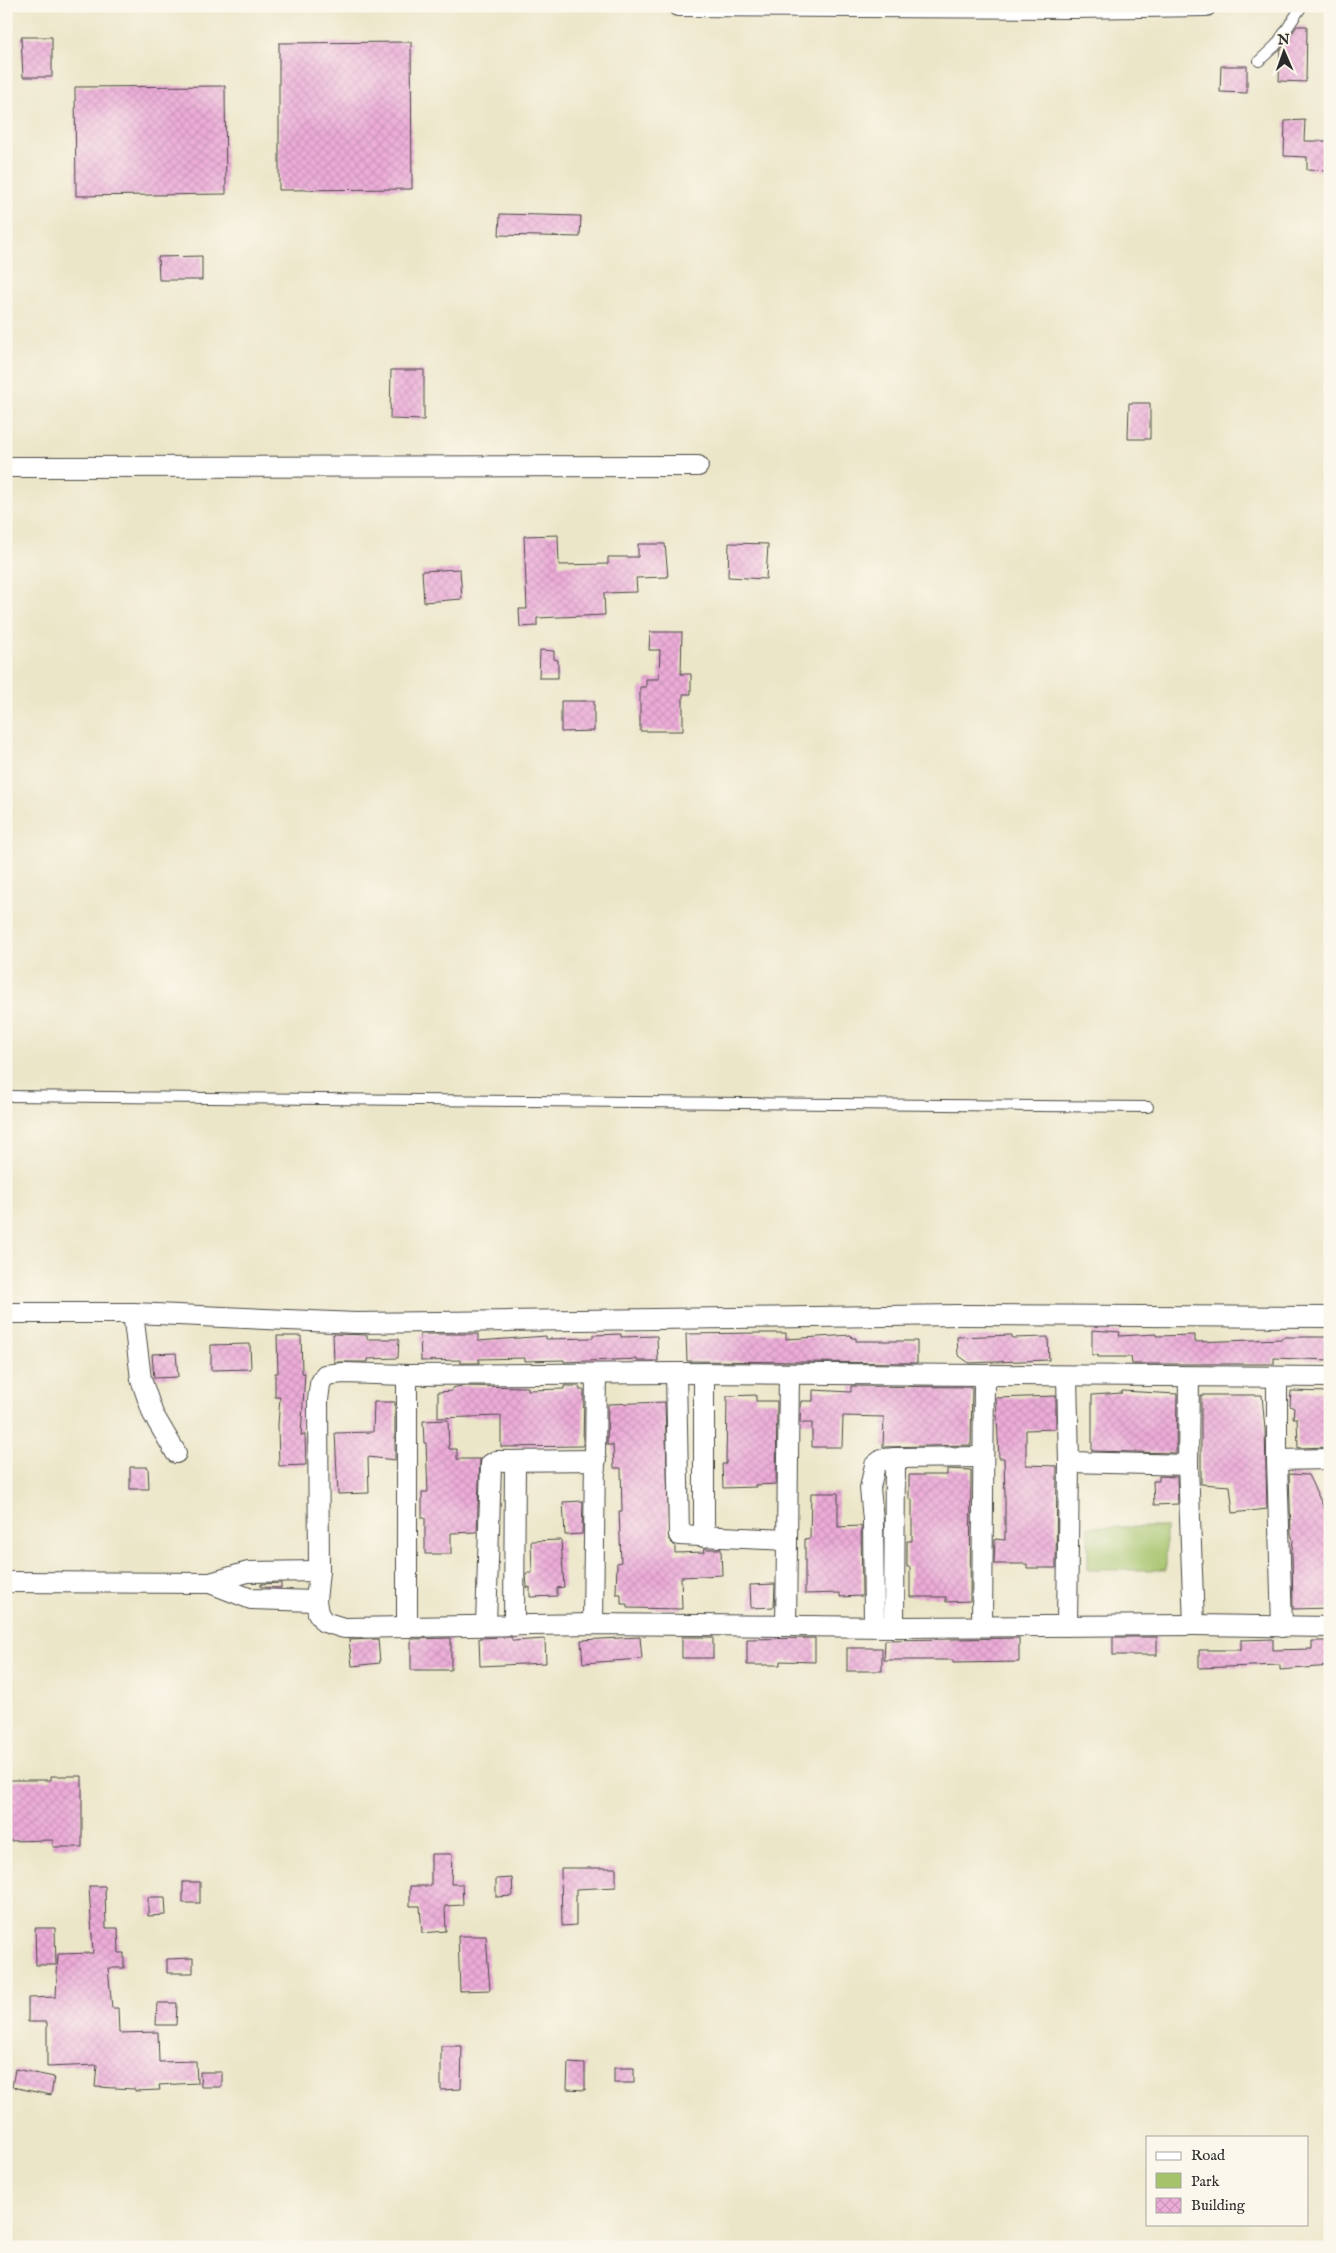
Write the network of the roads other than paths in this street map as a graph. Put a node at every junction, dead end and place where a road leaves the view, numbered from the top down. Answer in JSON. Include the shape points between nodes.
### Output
{"nodes":[{"id":1,"x":678,"y":6,"type":"edge"},
{"id":2,"x":1206,"y":6,"type":"edge"},
{"id":3,"x":1302,"y":6,"type":"edge"},
{"id":4,"x":1259,"y":61,"type":"dead end"},
{"id":5,"x":698,"y":466,"type":"dead end"},
{"id":6,"x":6,"y":467,"type":"edge"},
{"id":7,"x":6,"y":1096,"type":"edge"},
{"id":8,"x":1148,"y":1107,"type":"dead end"},
{"id":9,"x":6,"y":1313,"type":"edge"},
{"id":10,"x":133,"y":1313,"type":"junction"},
{"id":11,"x":1330,"y":1317,"type":"edge"},
{"id":12,"x":676,"y":1373,"type":"junction"},
{"id":13,"x":596,"y":1374,"type":"junction"},
{"id":14,"x":704,"y":1374,"type":"junction"},
{"id":15,"x":789,"y":1374,"type":"junction"},
{"id":16,"x":407,"y":1375,"type":"junction"},
{"id":17,"x":984,"y":1376,"type":"junction"},
{"id":18,"x":1067,"y":1377,"type":"junction"},
{"id":19,"x":1189,"y":1377,"type":"junction"},
{"id":20,"x":1277,"y":1377,"type":"junction"},
{"id":21,"x":1330,"y":1377,"type":"edge"},
{"id":22,"x":176,"y":1453,"type":"dead end"},
{"id":23,"x":895,"y":1458,"type":"junction"},
{"id":24,"x":983,"y":1458,"type":"junction"},
{"id":25,"x":1330,"y":1459,"type":"edge"},
{"id":26,"x":596,"y":1460,"type":"junction"},
{"id":27,"x":1277,"y":1460,"type":"junction"},
{"id":28,"x":515,"y":1461,"type":"junction"},
{"id":29,"x":1069,"y":1462,"type":"junction"},
{"id":30,"x":1188,"y":1465,"type":"junction"},
{"id":31,"x":704,"y":1537,"type":"junction"},
{"id":32,"x":787,"y":1540,"type":"junction"},
{"id":33,"x":318,"y":1572,"type":"junction"},
{"id":34,"x":6,"y":1582,"type":"edge"},
{"id":35,"x":210,"y":1583,"type":"junction"},
{"id":36,"x":316,"y":1602,"type":"junction"},
{"id":37,"x":593,"y":1624,"type":"junction"},
{"id":38,"x":486,"y":1625,"type":"junction"},
{"id":39,"x":874,"y":1625,"type":"junction"},
{"id":40,"x":1194,"y":1625,"type":"junction"},
{"id":41,"x":407,"y":1626,"type":"junction"},
{"id":42,"x":514,"y":1626,"type":"junction"},
{"id":43,"x":786,"y":1626,"type":"junction"},
{"id":44,"x":982,"y":1626,"type":"junction"},
{"id":45,"x":1067,"y":1626,"type":"junction"},
{"id":46,"x":894,"y":1627,"type":"junction"},
{"id":47,"x":1282,"y":1627,"type":"junction"},
{"id":48,"x":1330,"y":1627,"type":"edge"}],
"edges":[{"from":1,"to":2,"type":"street"},
{"from":3,"to":4,"type":"lane","via":[[1276,45]]},
{"from":5,"to":6,"type":"street"},
{"from":7,"to":8,"type":"lane"},
{"from":9,"to":10,"type":"street"},
{"from":10,"to":11,"type":"street","via":[[356,1323],[959,1315]]},
{"from":10,"to":22,"type":"street","via":[[141,1379],[153,1414]]},
{"from":12,"to":13,"type":"street"},
{"from":12,"to":14,"type":"street"},
{"from":12,"to":31,"type":"street","via":[[678,1532],[682,1537]]},
{"from":13,"to":16,"type":"street"},
{"from":13,"to":26,"type":"street"},
{"from":14,"to":15,"type":"street"},
{"from":14,"to":31,"type":"street"},
{"from":15,"to":17,"type":"street"},
{"from":15,"to":32,"type":"street"},
{"from":16,"to":33,"type":"street","via":[[343,1373],[325,1375],[320,1384]]},
{"from":16,"to":41,"type":"street"},
{"from":17,"to":18,"type":"street"},
{"from":17,"to":24,"type":"street"},
{"from":18,"to":19,"type":"street"},
{"from":18,"to":29,"type":"street"},
{"from":19,"to":20,"type":"street"},
{"from":19,"to":30,"type":"street"},
{"from":20,"to":21,"type":"street"},
{"from":20,"to":27,"type":"street"},
{"from":23,"to":24,"type":"street"},
{"from":23,"to":39,"type":"street","via":[[875,1465],[870,1488]]},
{"from":23,"to":46,"type":"street"},
{"from":24,"to":44,"type":"street"},
{"from":25,"to":27,"type":"street"},
{"from":26,"to":28,"type":"street"},
{"from":26,"to":37,"type":"street"},
{"from":27,"to":47,"type":"street"},
{"from":28,"to":38,"type":"street","via":[[491,1464]]},
{"from":28,"to":42,"type":"street"},
{"from":29,"to":30,"type":"street"},
{"from":29,"to":45,"type":"street"},
{"from":30,"to":40,"type":"street"},
{"from":31,"to":32,"type":"street"},
{"from":32,"to":43,"type":"street"},
{"from":33,"to":35,"type":"street","via":[[258,1572]]},
{"from":33,"to":36,"type":"street"},
{"from":34,"to":35,"type":"street"},
{"from":35,"to":36,"type":"street","via":[[251,1599]]},
{"from":36,"to":41,"type":"street","via":[[324,1622],[344,1628]]},
{"from":37,"to":42,"type":"street"},
{"from":37,"to":43,"type":"street"},
{"from":38,"to":41,"type":"street"},
{"from":38,"to":42,"type":"street"},
{"from":39,"to":43,"type":"street"},
{"from":39,"to":46,"type":"street"},
{"from":40,"to":45,"type":"street"},
{"from":40,"to":47,"type":"street"},
{"from":44,"to":45,"type":"street"},
{"from":44,"to":46,"type":"street"},
{"from":47,"to":48,"type":"street"}]}
